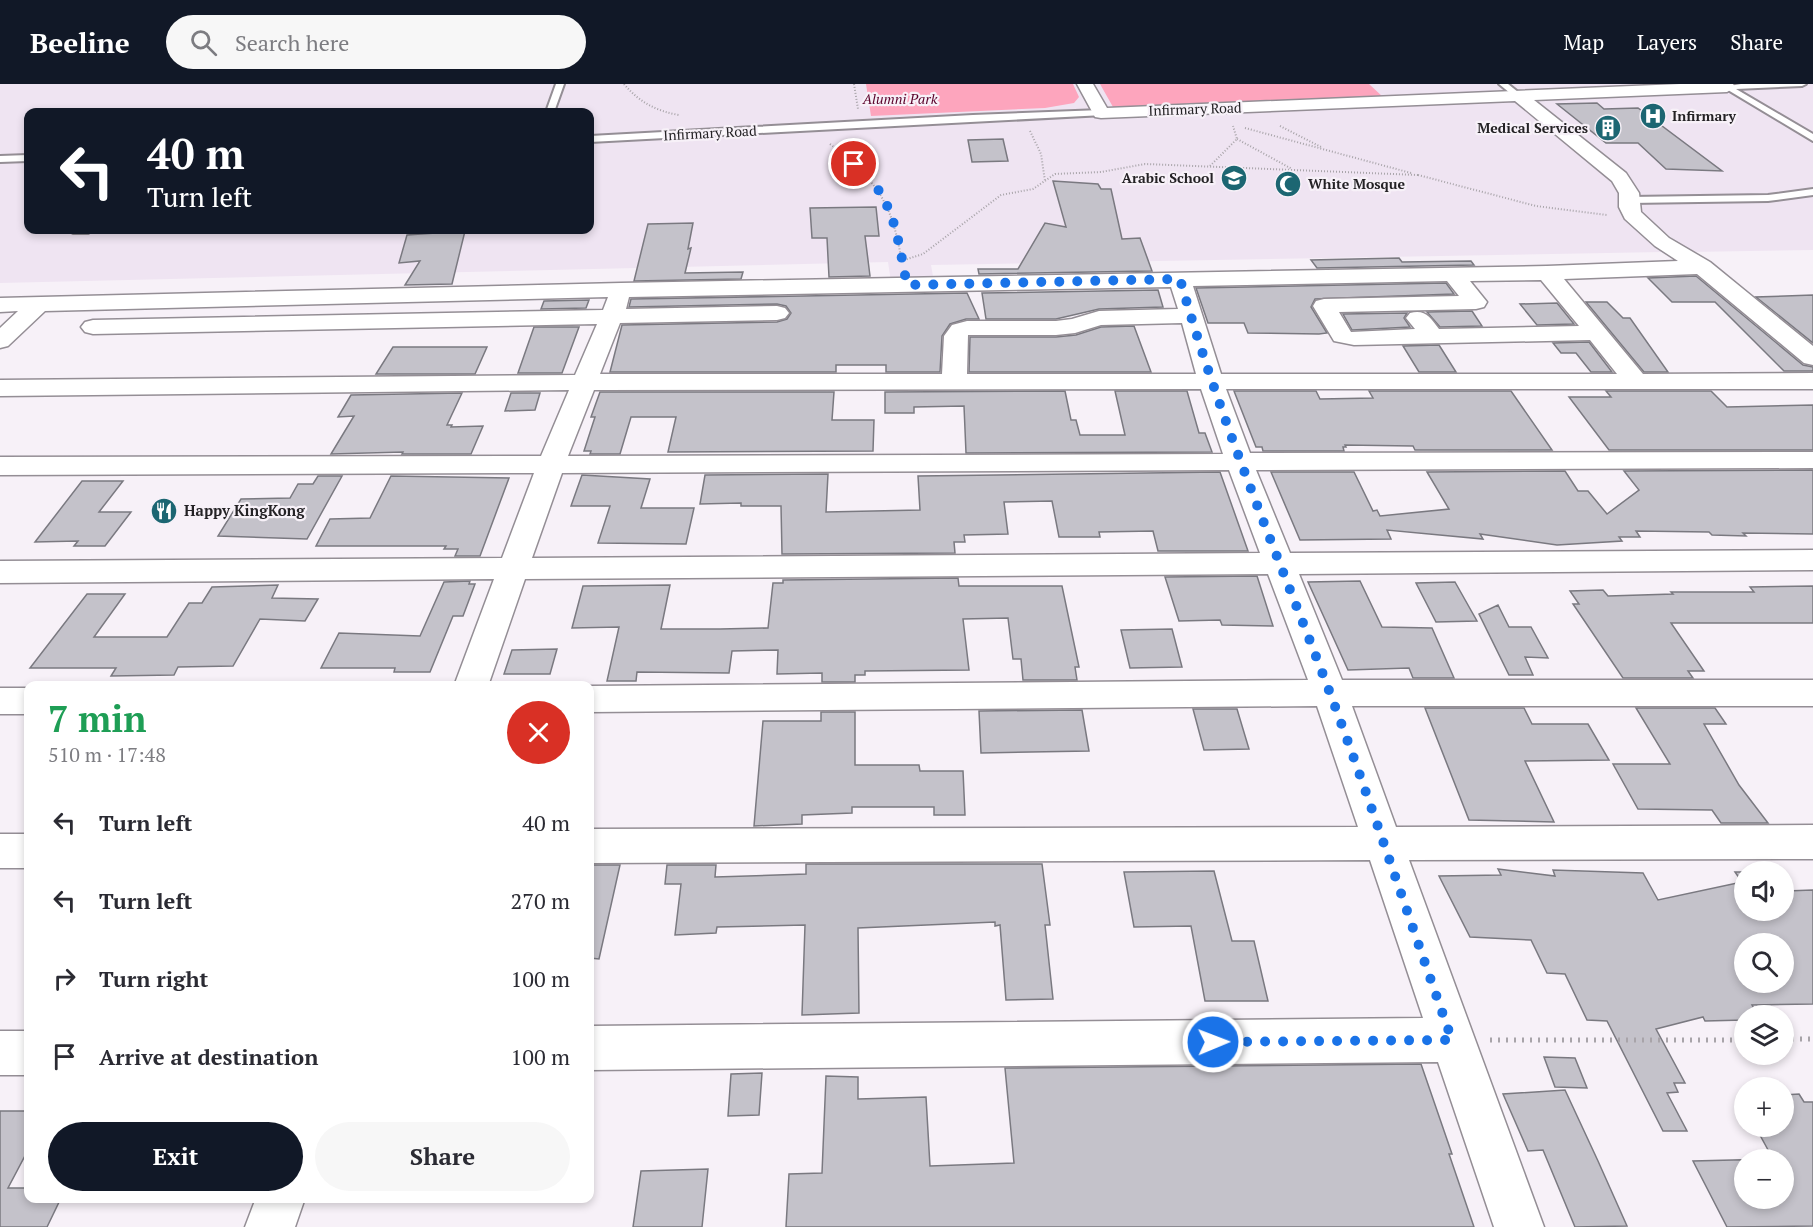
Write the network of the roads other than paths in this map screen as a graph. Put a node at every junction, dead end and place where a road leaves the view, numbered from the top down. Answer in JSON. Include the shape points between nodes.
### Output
{"nodes":[{"id":1,"x":560,"y":84,"type":"edge"},
{"id":2,"x":1085,"y":84,"type":"edge"},
{"id":3,"x":1503,"y":84,"type":"edge"},
{"id":4,"x":1802,"y":84,"type":"edge"},
{"id":5,"x":1724,"y":86,"type":"edge"},
{"id":6,"x":1518,"y":96,"type":"junction"},
{"id":7,"x":551,"y":108,"type":"edge"},
{"id":8,"x":1101,"y":113,"type":"junction"},
{"id":9,"x":1813,"y":138,"type":"edge"},
{"id":10,"x":594,"y":139,"type":"edge"},
{"id":11,"x":24,"y":158,"type":"edge"},
{"id":12,"x":0,"y":159,"type":"edge"},
{"id":13,"x":1813,"y":192,"type":"edge"},
{"id":14,"x":1631,"y":207,"type":"junction"},
{"id":15,"x":1702,"y":267,"type":"junction"},
{"id":16,"x":1547,"y":273,"type":"junction"},
{"id":17,"x":1453,"y":275,"type":"junction"},
{"id":18,"x":1386,"y":276,"type":"junction"},
{"id":19,"x":1180,"y":279,"type":"junction"},
{"id":20,"x":621,"y":290,"type":"junction"},
{"id":21,"x":39,"y":304,"type":"junction"},
{"id":22,"x":1408,"y":304,"type":"junction"},
{"id":23,"x":0,"y":305,"type":"edge"},
{"id":24,"x":777,"y":313,"type":"dead end"},
{"id":25,"x":1191,"y":316,"type":"junction"},
{"id":26,"x":612,"y":317,"type":"junction"},
{"id":27,"x":93,"y":327,"type":"dead end"},
{"id":28,"x":1596,"y":333,"type":"junction"},
{"id":29,"x":1432,"y":336,"type":"junction"},
{"id":30,"x":0,"y":341,"type":"edge"},
{"id":31,"x":1813,"y":358,"type":"edge"},
{"id":32,"x":954,"y":381,"type":"junction"},
{"id":33,"x":1211,"y":381,"type":"junction"},
{"id":34,"x":1813,"y":381,"type":"edge"},
{"id":35,"x":583,"y":382,"type":"junction"},
{"id":36,"x":1637,"y":382,"type":"junction"},
{"id":37,"x":0,"y":387,"type":"edge"},
{"id":38,"x":1813,"y":460,"type":"edge"},
{"id":39,"x":1239,"y":461,"type":"junction"},
{"id":40,"x":551,"y":465,"type":"junction"},
{"id":41,"x":0,"y":466,"type":"edge"},
{"id":42,"x":1813,"y":560,"type":"edge"},
{"id":43,"x":1277,"y":562,"type":"junction"},
{"id":44,"x":513,"y":569,"type":"junction"},
{"id":45,"x":0,"y":572,"type":"edge"},
{"id":46,"x":473,"y":681,"type":"edge"},
{"id":47,"x":1330,"y":693,"type":"junction"},
{"id":48,"x":1813,"y":693,"type":"edge"},
{"id":49,"x":594,"y":699,"type":"edge"},
{"id":50,"x":0,"y":701,"type":"edge"},
{"id":51,"x":24,"y":701,"type":"edge"},
{"id":52,"x":1813,"y":842,"type":"edge"},
{"id":53,"x":1383,"y":845,"type":"junction"},
{"id":54,"x":594,"y":846,"type":"edge"},
{"id":55,"x":0,"y":851,"type":"edge"},
{"id":56,"x":24,"y":851,"type":"edge"},
{"id":57,"x":1452,"y":1040,"type":"junction"},
{"id":58,"x":594,"y":1048,"type":"edge"},
{"id":59,"x":0,"y":1053,"type":"edge"},
{"id":60,"x":24,"y":1053,"type":"edge"},
{"id":61,"x":279,"y":1203,"type":"edge"},
{"id":62,"x":270,"y":1227,"type":"edge"},
{"id":63,"x":1519,"y":1227,"type":"edge"}],
"edges":[{"from":1,"to":7,"type":"lane"},
{"from":2,"to":8,"type":"street"},
{"from":3,"to":6,"type":"lane"},
{"from":4,"to":5,"type":"lane","name":"Infirmary Road"},
{"from":5,"to":6,"type":"street","name":"Infirmary Road"},
{"from":5,"to":9,"type":"lane"},
{"from":6,"to":8,"type":"street","name":"Infirmary Road"},
{"from":6,"to":14,"type":"street","via":[[1610,169],[1625,185]]},
{"from":8,"to":10,"type":"lane","name":"Infirmary Road"},
{"from":11,"to":12,"type":"lane"},
{"from":13,"to":14,"type":"lane"},
{"from":14,"to":15,"type":"street","via":[[1662,242]]},
{"from":15,"to":16,"type":"street"},
{"from":15,"to":31,"type":"street"},
{"from":16,"to":17,"type":"street"},
{"from":16,"to":28,"type":"street"},
{"from":17,"to":18,"type":"street"},
{"from":17,"to":22,"type":"street","via":[[1476,302]]},
{"from":18,"to":19,"type":"street"},
{"from":18,"to":22,"type":"street"},
{"from":19,"to":20,"type":"street"},
{"from":19,"to":25,"type":"street"},
{"from":20,"to":21,"type":"street"},
{"from":20,"to":26,"type":"street"},
{"from":21,"to":23,"type":"street"},
{"from":21,"to":30,"type":"street"},
{"from":22,"to":29,"type":"street"},
{"from":22,"to":29,"type":"street","via":[[1324,306],[1348,337]]},
{"from":24,"to":26,"type":"street"},
{"from":25,"to":32,"type":"street","via":[[1100,318],[1056,328],[967,328],[957,336]]},
{"from":25,"to":33,"type":"street"},
{"from":26,"to":27,"type":"street"},
{"from":26,"to":35,"type":"street"},
{"from":28,"to":29,"type":"street"},
{"from":28,"to":36,"type":"street"},
{"from":32,"to":33,"type":"street"},
{"from":32,"to":35,"type":"street"},
{"from":33,"to":36,"type":"street"},
{"from":33,"to":39,"type":"street"},
{"from":34,"to":36,"type":"street"},
{"from":35,"to":37,"type":"street"},
{"from":35,"to":40,"type":"street"},
{"from":38,"to":39,"type":"street"},
{"from":39,"to":40,"type":"street"},
{"from":39,"to":43,"type":"street"},
{"from":40,"to":41,"type":"street"},
{"from":40,"to":44,"type":"street"},
{"from":42,"to":43,"type":"street"},
{"from":43,"to":44,"type":"street"},
{"from":43,"to":47,"type":"street"},
{"from":44,"to":45,"type":"street"},
{"from":44,"to":46,"type":"street"},
{"from":47,"to":48,"type":"street"},
{"from":47,"to":49,"type":"street"},
{"from":47,"to":53,"type":"street"},
{"from":50,"to":51,"type":"street"},
{"from":52,"to":53,"type":"street"},
{"from":53,"to":54,"type":"street"},
{"from":53,"to":57,"type":"street"},
{"from":55,"to":56,"type":"street"},
{"from":57,"to":58,"type":"street"},
{"from":57,"to":63,"type":"street"},
{"from":59,"to":60,"type":"street"},
{"from":61,"to":62,"type":"street"}]}
